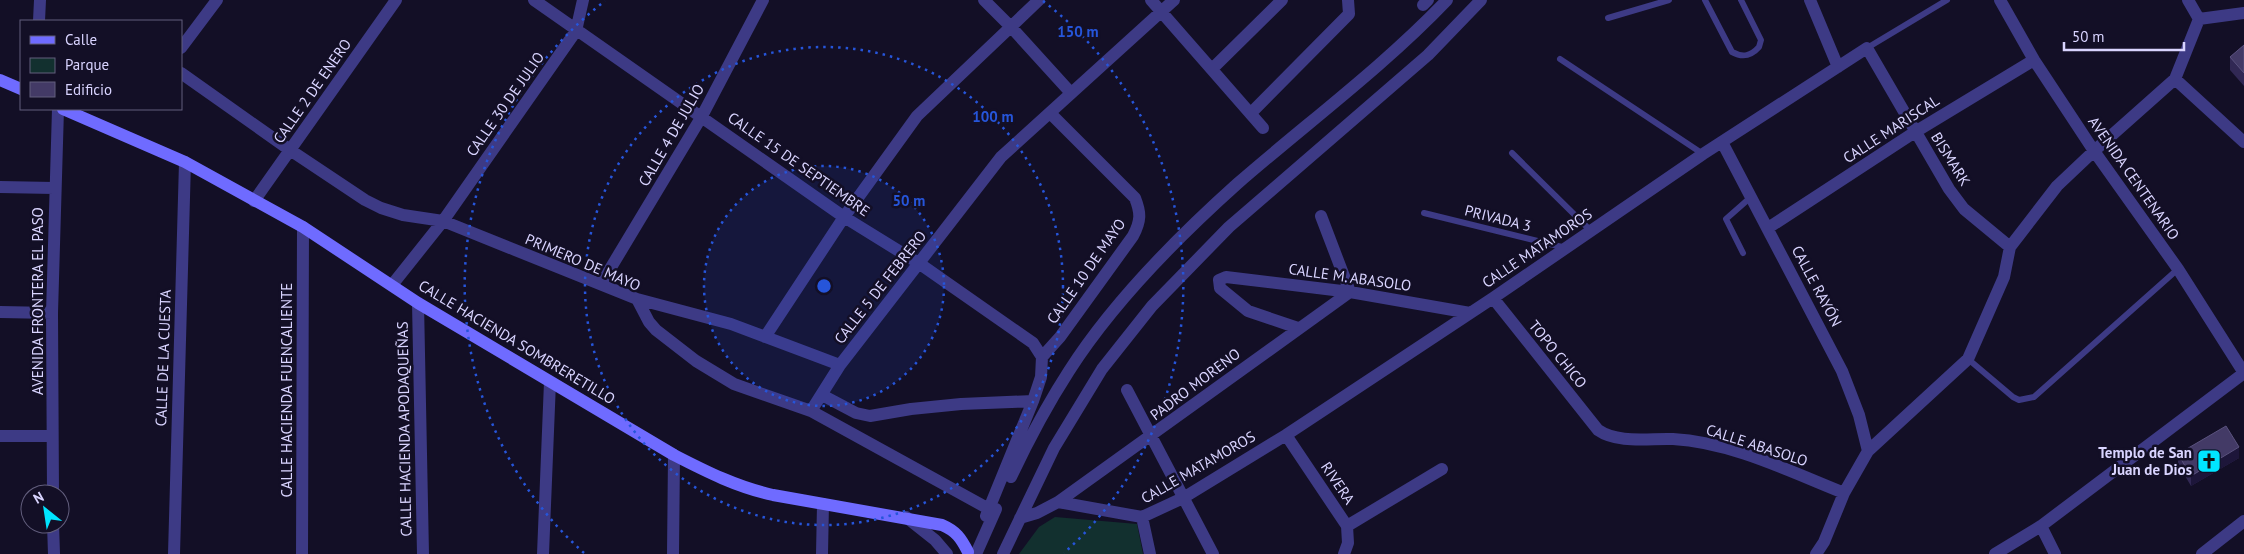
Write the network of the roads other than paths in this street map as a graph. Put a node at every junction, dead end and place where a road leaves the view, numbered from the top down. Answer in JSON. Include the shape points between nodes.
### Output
{"nodes":[{"id":1,"x":40,"y":0,"type":"edge"},
{"id":2,"x":217,"y":0,"type":"edge"},
{"id":3,"x":396,"y":0,"type":"edge"},
{"id":4,"x":534,"y":0,"type":"edge"},
{"id":5,"x":584,"y":0,"type":"edge"},
{"id":6,"x":763,"y":0,"type":"edge"},
{"id":7,"x":984,"y":0,"type":"edge"},
{"id":8,"x":1039,"y":0,"type":"edge"},
{"id":9,"x":1151,"y":0,"type":"edge"},
{"id":10,"x":1174,"y":0,"type":"edge"},
{"id":11,"x":1282,"y":0,"type":"edge"},
{"id":12,"x":1348,"y":0,"type":"edge"},
{"id":13,"x":1447,"y":0,"type":"edge"},
{"id":14,"x":1482,"y":0,"type":"edge"},
{"id":15,"x":1669,"y":0,"type":"edge"},
{"id":16,"x":1705,"y":0,"type":"edge"},
{"id":17,"x":1741,"y":0,"type":"edge"},
{"id":18,"x":1810,"y":0,"type":"edge"},
{"id":19,"x":1947,"y":0,"type":"edge"},
{"id":20,"x":2000,"y":0,"type":"edge"},
{"id":21,"x":2188,"y":0,"type":"edge"},
{"id":22,"x":1162,"y":12,"type":"junction"},
{"id":23,"x":2244,"y":13,"type":"edge"},
{"id":24,"x":1608,"y":18,"type":"dead end"},
{"id":25,"x":2199,"y":18,"type":"junction"},
{"id":26,"x":39,"y":20,"type":"edge"},
{"id":27,"x":1011,"y":26,"type":"junction"},
{"id":28,"x":576,"y":31,"type":"junction"},
{"id":29,"x":182,"y":47,"type":"edge"},
{"id":30,"x":1867,"y":48,"type":"junction"},
{"id":31,"x":1560,"y":59,"type":"dead end"},
{"id":32,"x":2034,"y":60,"type":"junction"},
{"id":33,"x":1838,"y":67,"type":"junction"},
{"id":34,"x":1212,"y":69,"type":"junction"},
{"id":35,"x":182,"y":74,"type":"edge"},
{"id":36,"x":2175,"y":79,"type":"junction"},
{"id":37,"x":0,"y":80,"type":"edge"},
{"id":38,"x":20,"y":89,"type":"edge"},
{"id":39,"x":1071,"y":93,"type":"junction"},
{"id":40,"x":58,"y":110,"type":"edge"},
{"id":41,"x":65,"y":110,"type":"edge"},
{"id":42,"x":1050,"y":113,"type":"junction"},
{"id":43,"x":1251,"y":113,"type":"junction"},
{"id":44,"x":702,"y":116,"type":"junction"},
{"id":45,"x":1263,"y":128,"type":"dead end"},
{"id":46,"x":1915,"y":132,"type":"junction"},
{"id":47,"x":1722,"y":142,"type":"junction"},
{"id":48,"x":2244,"y":142,"type":"edge"},
{"id":49,"x":290,"y":150,"type":"junction"},
{"id":50,"x":2094,"y":151,"type":"junction"},
{"id":51,"x":1512,"y":153,"type":"dead end"},
{"id":52,"x":1703,"y":154,"type":"junction"},
{"id":53,"x":185,"y":162,"type":"junction"},
{"id":54,"x":0,"y":187,"type":"edge"},
{"id":55,"x":54,"y":188,"type":"junction"},
{"id":56,"x":1752,"y":197,"type":"junction"},
{"id":57,"x":254,"y":201,"type":"junction"},
{"id":58,"x":1424,"y":213,"type":"dead end"},
{"id":59,"x":1321,"y":216,"type":"dead end"},
{"id":60,"x":844,"y":217,"type":"junction"},
{"id":61,"x":443,"y":221,"type":"junction"},
{"id":62,"x":303,"y":227,"type":"junction"},
{"id":63,"x":1768,"y":228,"type":"junction"},
{"id":64,"x":1592,"y":231,"type":"junction"},
{"id":65,"x":2010,"y":247,"type":"junction"},
{"id":66,"x":1566,"y":248,"type":"junction"},
{"id":67,"x":1742,"y":253,"type":"dead end"},
{"id":68,"x":920,"y":264,"type":"junction"},
{"id":69,"x":2178,"y":269,"type":"junction"},
{"id":70,"x":601,"y":284,"type":"junction"},
{"id":71,"x":392,"y":286,"type":"junction"},
{"id":72,"x":1350,"y":292,"type":"junction"},
{"id":73,"x":1493,"y":298,"type":"junction"},
{"id":74,"x":638,"y":299,"type":"junction"},
{"id":75,"x":418,"y":303,"type":"junction"},
{"id":76,"x":0,"y":312,"type":"edge"},
{"id":77,"x":52,"y":313,"type":"junction"},
{"id":78,"x":1470,"y":313,"type":"junction"},
{"id":79,"x":1298,"y":328,"type":"junction"},
{"id":80,"x":765,"y":337,"type":"junction"},
{"id":81,"x":1042,"y":358,"type":"junction"},
{"id":82,"x":1968,"y":359,"type":"junction"},
{"id":83,"x":840,"y":366,"type":"junction"},
{"id":84,"x":2244,"y":373,"type":"edge"},
{"id":85,"x":550,"y":382,"type":"junction"},
{"id":86,"x":1128,"y":390,"type":"dead end"},
{"id":87,"x":822,"y":395,"type":"junction"},
{"id":88,"x":1034,"y":401,"type":"junction"},
{"id":89,"x":811,"y":411,"type":"junction"},
{"id":90,"x":1598,"y":430,"type":"joint"},
{"id":91,"x":1286,"y":435,"type":"junction"},
{"id":92,"x":0,"y":436,"type":"edge"},
{"id":93,"x":52,"y":436,"type":"junction"},
{"id":94,"x":1152,"y":436,"type":"junction"},
{"id":95,"x":1868,"y":451,"type":"junction"},
{"id":96,"x":674,"y":455,"type":"junction"},
{"id":97,"x":1442,"y":469,"type":"dead end"},
{"id":98,"x":53,"y":484,"type":"edge"},
{"id":99,"x":1844,"y":492,"type":"junction"},
{"id":100,"x":1183,"y":498,"type":"junction"},
{"id":101,"x":1058,"y":502,"type":"junction"},
{"id":102,"x":823,"y":504,"type":"junction"},
{"id":103,"x":906,"y":517,"type":"junction"},
{"id":104,"x":1020,"y":518,"type":"junction"},
{"id":105,"x":1142,"y":518,"type":"junction"},
{"id":106,"x":2244,"y":522,"type":"edge"},
{"id":107,"x":1347,"y":526,"type":"junction"},
{"id":108,"x":2041,"y":526,"type":"junction"},
{"id":109,"x":53,"y":534,"type":"edge"},
{"id":110,"x":1010,"y":540,"type":"junction"},
{"id":111,"x":1824,"y":542,"type":"junction"},
{"id":112,"x":972,"y":553,"type":"edge"},
{"id":113,"x":2205,"y":553,"type":"edge"},
{"id":114,"x":54,"y":554,"type":"edge"},
{"id":115,"x":174,"y":554,"type":"edge"},
{"id":116,"x":302,"y":554,"type":"edge"},
{"id":117,"x":423,"y":554,"type":"edge"},
{"id":118,"x":543,"y":554,"type":"edge"},
{"id":119,"x":673,"y":554,"type":"edge"},
{"id":120,"x":822,"y":554,"type":"edge"},
{"id":121,"x":947,"y":554,"type":"edge"},
{"id":122,"x":1003,"y":554,"type":"edge"},
{"id":123,"x":1008,"y":554,"type":"edge"},
{"id":124,"x":1150,"y":554,"type":"edge"},
{"id":125,"x":1213,"y":554,"type":"edge"},
{"id":126,"x":1344,"y":554,"type":"edge"},
{"id":127,"x":1816,"y":554,"type":"edge"},
{"id":128,"x":1832,"y":554,"type":"edge"},
{"id":129,"x":1996,"y":554,"type":"edge"},
{"id":130,"x":2055,"y":554,"type":"edge"}],
"edges":[{"from":1,"to":26,"type":"street"},
{"from":2,"to":29,"type":"street"},
{"from":3,"to":49,"type":"street","name":"CALLE 2 DE ENERO"},
{"from":4,"to":28,"type":"street","name":"CALLE 15 DE SEPTIEMBRE"},
{"from":5,"to":28,"type":"street","name":"CALLE 30 DE JULIO"},
{"from":6,"to":44,"type":"street","name":"CALLE 4 DE JULIO"},
{"from":7,"to":27,"type":"street"},
{"from":8,"to":27,"type":"street"},
{"from":9,"to":22,"type":"street"},
{"from":10,"to":22,"type":"street","name":"CALLE 5 DE FEBRERO"},
{"from":11,"to":34,"type":"street"},
{"from":12,"to":43,"type":"street","via":[[1349,14]]},
{"from":13,"to":112,"type":"street","via":[[1368,74],[1236,185],[1174,243],[1116,308],[1070,370],[1032,434]]},
{"from":14,"to":104,"type":"street","via":[[1428,55],[1229,227],[1152,306],[1102,369],[1054,448]]},
{"from":15,"to":24,"type":"lane"},
{"from":16,"to":17,"type":"lane","via":[[1732,52],[1747,56],[1759,47],[1761,40]]},
{"from":18,"to":33,"type":"street"},
{"from":19,"to":30,"type":"lane","name":"CALLE MATAMOROS"},
{"from":20,"to":32,"type":"street","name":"AVENIDA CENTENARIO"},
{"from":21,"to":25,"type":"street"},
{"from":22,"to":34,"type":"street"},
{"from":22,"to":39,"type":"street","name":"CALLE 5 DE FEBRERO"},
{"from":23,"to":25,"type":"street"},
{"from":25,"to":36,"type":"street"},
{"from":27,"to":39,"type":"street"},
{"from":27,"to":60,"type":"street","via":[[917,116]]},
{"from":28,"to":44,"type":"street","name":"CALLE 15 DE SEPTIEMBRE"},
{"from":28,"to":61,"type":"street","name":"CALLE 30 DE JULIO"},
{"from":30,"to":33,"type":"street","name":"CALLE MATAMOROS"},
{"from":30,"to":46,"type":"street","name":"BISMARK"},
{"from":31,"to":52,"type":"lane"},
{"from":32,"to":46,"type":"street","name":"CALLE MARISCAL"},
{"from":32,"to":50,"type":"street","name":"AVENIDA CENTENARIO"},
{"from":33,"to":47,"type":"street","name":"CALLE MATAMOROS"},
{"from":34,"to":43,"type":"street"},
{"from":35,"to":49,"type":"street","name":"PRIMERO DE MAYO"},
{"from":36,"to":48,"type":"street"},
{"from":36,"to":50,"type":"street"},
{"from":37,"to":38,"type":"street"},
{"from":39,"to":42,"type":"street","name":"CALLE 5 DE FEBRERO"},
{"from":40,"to":55,"type":"street","name":"AVENIDA FRONTERA EL PASO"},
{"from":41,"to":53,"type":"street","name":"CALLE HACIENDA SOMBRERETILLO"},
{"from":42,"to":68,"type":"street","name":"CALLE 5 DE FEBRERO","via":[[1001,157]]},
{"from":42,"to":81,"type":"street","name":"CALLE 10 DE MAYO","via":[[1136,198],[1140,211],[1139,224],[1132,236]]},
{"from":43,"to":45,"type":"street"},
{"from":44,"to":60,"type":"street","name":"CALLE 15 DE SEPTIEMBRE"},
{"from":44,"to":70,"type":"street","name":"CALLE 4 DE JULIO"},
{"from":46,"to":63,"type":"street","name":"CALLE MARISCAL"},
{"from":46,"to":65,"type":"street","name":"BISMARK","via":[[1964,209]]},
{"from":47,"to":52,"type":"street","name":"CALLE MATAMOROS"},
{"from":47,"to":56,"type":"street","name":"CALLE RAYÓN"},
{"from":49,"to":57,"type":"street","name":"CALLE 2 DE ENERO"},
{"from":49,"to":61,"type":"street","name":"PRIMERO DE MAYO","via":[[381,208]]},
{"from":50,"to":65,"type":"street","via":[[2058,186]]},
{"from":50,"to":69,"type":"street","name":"AVENIDA CENTENARIO"},
{"from":51,"to":64,"type":"lane"},
{"from":52,"to":64,"type":"street","name":"CALLE MATAMOROS"},
{"from":53,"to":57,"type":"street","name":"CALLE HACIENDA SOMBRERETILLO"},
{"from":53,"to":115,"type":"street","name":"CALLE DE LA CUESTA"},
{"from":54,"to":55,"type":"street"},
{"from":55,"to":77,"type":"street","name":"AVENIDA FRONTERA EL PASO"},
{"from":56,"to":63,"type":"street","name":"CALLE RAYÓN"},
{"from":56,"to":67,"type":"lane","via":[[1726,219]]},
{"from":57,"to":62,"type":"street","name":"CALLE HACIENDA SOMBRERETILLO"},
{"from":58,"to":66,"type":"lane","name":"PRIVADA 3"},
{"from":59,"to":72,"type":"street"},
{"from":60,"to":68,"type":"street","name":"CALLE 15 DE SEPTIEMBRE"},
{"from":60,"to":80,"type":"street"},
{"from":61,"to":70,"type":"street","name":"PRIMERO DE MAYO"},
{"from":61,"to":71,"type":"street","name":"CALLE 30 DE JULIO"},
{"from":62,"to":71,"type":"street","name":"CALLE HACIENDA SOMBRERETILLO"},
{"from":62,"to":116,"type":"street","name":"CALLE HACIENDA FUENCALIENTE"},
{"from":63,"to":95,"type":"street","name":"CALLE RAYÓN","via":[[1842,371],[1859,415]]},
{"from":64,"to":66,"type":"street","name":"CALLE MATAMOROS"},
{"from":65,"to":82,"type":"street","via":[[2004,277]]},
{"from":66,"to":73,"type":"street","name":"CALLE MATAMOROS"},
{"from":68,"to":81,"type":"street","name":"CALLE 15 DE SEPTIEMBRE","via":[[1021,332]]},
{"from":68,"to":83,"type":"street","name":"CALLE 5 DE FEBRERO"},
{"from":69,"to":82,"type":"lane","via":[[2034,397],[2019,400],[2013,397]]},
{"from":69,"to":84,"type":"street","name":"AVENIDA CENTENARIO"},
{"from":70,"to":74,"type":"street","name":"PRIMERO DE MAYO"},
{"from":71,"to":75,"type":"street","name":"CALLE HACIENDA SOMBRERETILLO"},
{"from":72,"to":78,"type":"street","name":"CALLE M. ABASOLO"},
{"from":72,"to":79,"type":"street","name":"PADRO MORENO"},
{"from":72,"to":79,"type":"street","name":"CALLE M. ABASOLO","via":[[1221,277],[1220,288],[1248,311]]},
{"from":73,"to":78,"type":"street","name":"CALLE MATAMOROS"},
{"from":73,"to":90,"type":"street","name":"TOPO CHICO"},
{"from":74,"to":80,"type":"street","via":[[731,324]]},
{"from":74,"to":89,"type":"street","name":"PRIMERO DE MAYO","via":[[656,330],[696,361],[734,384]]},
{"from":75,"to":85,"type":"street","name":"CALLE HACIENDA SOMBRERETILLO"},
{"from":75,"to":117,"type":"street","name":"CALLE HACIENDA APODAQUEÑAS"},
{"from":76,"to":77,"type":"street"},
{"from":77,"to":93,"type":"street","name":"AVENIDA FRONTERA EL PASO"},
{"from":78,"to":91,"type":"street","name":"CALLE MATAMOROS"},
{"from":79,"to":94,"type":"street","name":"PADRO MORENO"},
{"from":80,"to":83,"type":"street"},
{"from":81,"to":88,"type":"street"},
{"from":82,"to":95,"type":"street"},
{"from":83,"to":87,"type":"street","name":"CALLE 5 DE FEBRERO"},
{"from":84,"to":108,"type":"street"},
{"from":85,"to":96,"type":"street","name":"CALLE HACIENDA SOMBRERETILLO"},
{"from":85,"to":118,"type":"street"},
{"from":86,"to":94,"type":"street"},
{"from":87,"to":88,"type":"street","via":[[849,410],[870,416],[961,404]]},
{"from":87,"to":89,"type":"street","name":"CALLE 5 DE FEBRERO"},
{"from":88,"to":89,"type":"street","name":"PRIMERO DE MAYO","via":[[988,512]]},
{"from":90,"to":99,"type":"street","name":"CALLE ABASOLO","via":[[1612,437],[1704,442]]},
{"from":91,"to":100,"type":"street","name":"CALLE MATAMOROS"},
{"from":91,"to":107,"type":"street","name":"RIVERA"},
{"from":92,"to":93,"type":"street"},
{"from":93,"to":98,"type":"street","name":"AVENIDA FRONTERA EL PASO"},
{"from":94,"to":100,"type":"street"},
{"from":94,"to":101,"type":"street","name":"PADRO MORENO"},
{"from":95,"to":99,"type":"street"},
{"from":96,"to":102,"type":"street","name":"CALLE HACIENDA SOMBRERETILLO","via":[[714,477],[746,489]]},
{"from":96,"to":119,"type":"street"},
{"from":97,"to":107,"type":"street"},
{"from":99,"to":111,"type":"street"},
{"from":100,"to":105,"type":"street","name":"CALLE MATAMOROS"},
{"from":100,"to":125,"type":"street"},
{"from":101,"to":104,"type":"street","name":"PADRO MORENO","via":[[1037,514]]},
{"from":101,"to":105,"type":"street"},
{"from":102,"to":103,"type":"street","name":"CALLE HACIENDA SOMBRERETILLO"},
{"from":102,"to":120,"type":"street"},
{"from":103,"to":112,"type":"street","name":"CALLE HACIENDA SOMBRERETILLO","via":[[954,530]]},
{"from":103,"to":121,"type":"street"},
{"from":104,"to":110,"type":"street"},
{"from":105,"to":124,"type":"street"},
{"from":106,"to":113,"type":"street"},
{"from":107,"to":126,"type":"street","name":"RIVERA","via":[[1348,543]]},
{"from":108,"to":129,"type":"street"},
{"from":108,"to":130,"type":"street"},
{"from":109,"to":114,"type":"street"},
{"from":110,"to":122,"type":"street"},
{"from":110,"to":123,"type":"street"},
{"from":111,"to":127,"type":"street"},
{"from":111,"to":128,"type":"street"}]}
